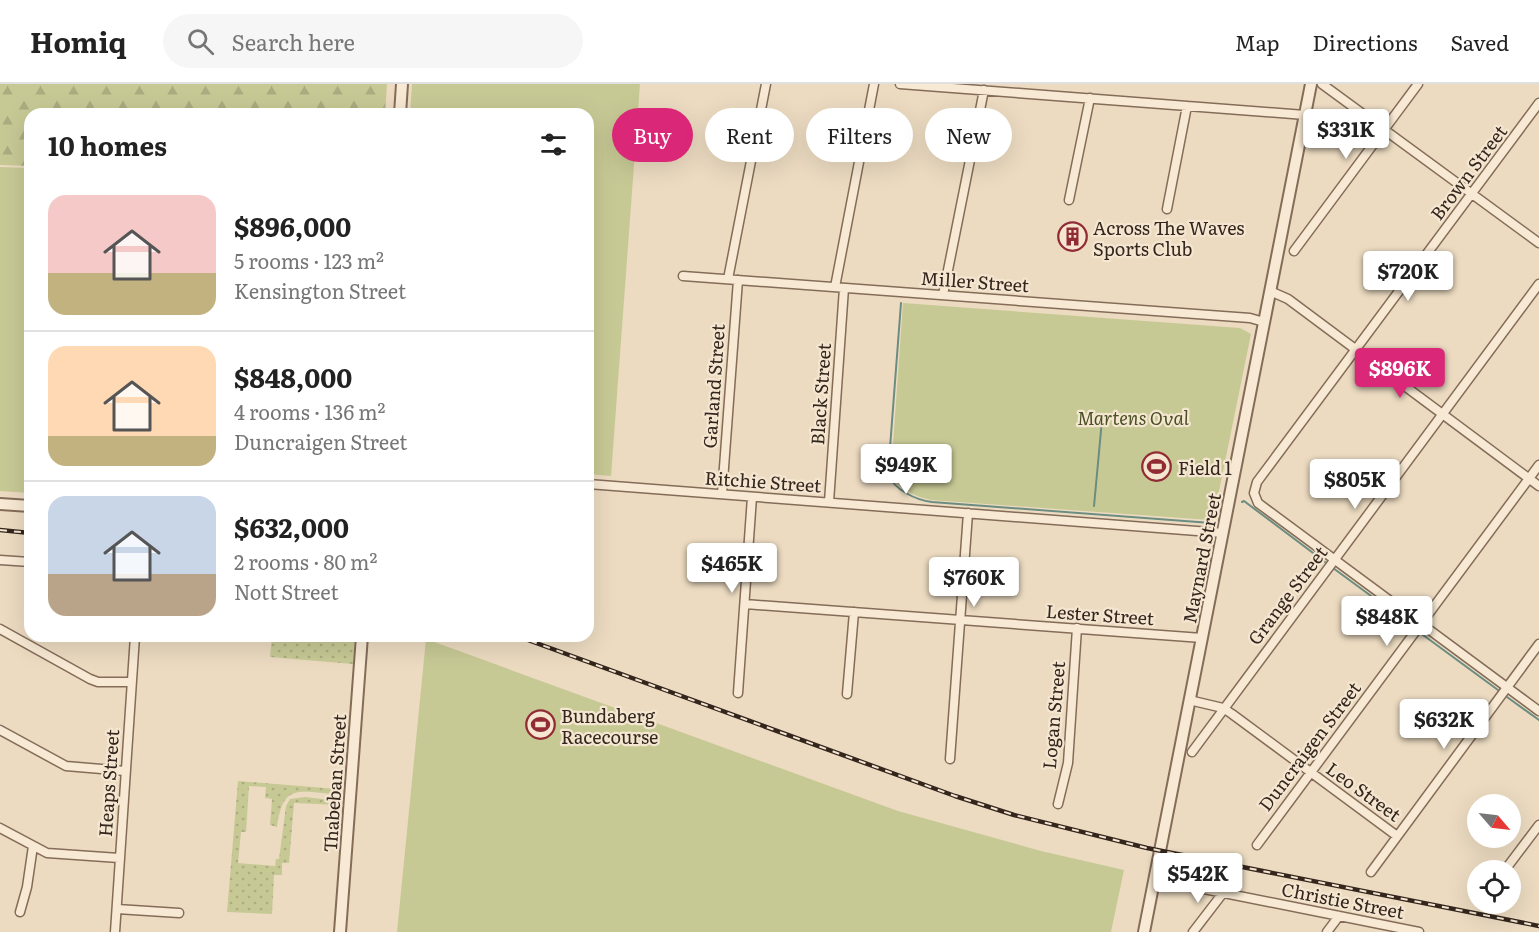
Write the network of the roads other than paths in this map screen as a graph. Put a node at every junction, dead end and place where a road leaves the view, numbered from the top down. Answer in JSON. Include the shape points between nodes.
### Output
{"nodes":[{"id":1,"x":402,"y":84,"type":"edge"},
{"id":2,"x":766,"y":84,"type":"edge"},
{"id":3,"x":874,"y":84,"type":"edge"},
{"id":4,"x":900,"y":84,"type":"edge"},
{"id":5,"x":1311,"y":84,"type":"edge"},
{"id":6,"x":1322,"y":84,"type":"edge"},
{"id":7,"x":1418,"y":84,"type":"edge"},
{"id":8,"x":984,"y":90,"type":"junction"},
{"id":9,"x":1090,"y":98,"type":"junction"},
{"id":10,"x":1539,"y":103,"type":"edge"},
{"id":11,"x":1187,"y":106,"type":"junction"},
{"id":12,"x":400,"y":108,"type":"edge"},
{"id":13,"x":1305,"y":116,"type":"junction"},
{"id":14,"x":1384,"y":129,"type":"junction"},
{"id":15,"x":1472,"y":194,"type":"junction"},
{"id":16,"x":1069,"y":201,"type":"dead end"},
{"id":17,"x":1167,"y":209,"type":"dead end"},
{"id":18,"x":1539,"y":243,"type":"edge"},
{"id":19,"x":1294,"y":251,"type":"dead end"},
{"id":20,"x":683,"y":276,"type":"dead end"},
{"id":21,"x":728,"y":279,"type":"junction"},
{"id":22,"x":738,"y":280,"type":"junction"},
{"id":23,"x":1539,"y":284,"type":"edge"},
{"id":24,"x":840,"y":287,"type":"junction"},
{"id":25,"x":1270,"y":291,"type":"junction"},
{"id":26,"x":943,"y":295,"type":"junction"},
{"id":27,"x":1264,"y":322,"type":"junction"},
{"id":28,"x":1356,"y":349,"type":"junction"},
{"id":29,"x":1442,"y":414,"type":"junction"},
{"id":30,"x":1539,"y":465,"type":"edge"},
{"id":31,"x":1529,"y":479,"type":"junction"},
{"id":32,"x":594,"y":484,"type":"edge"},
{"id":33,"x":1539,"y":486,"type":"edge"},
{"id":34,"x":722,"y":494,"type":"junction"},
{"id":35,"x":753,"y":496,"type":"junction"},
{"id":36,"x":829,"y":502,"type":"junction"},
{"id":37,"x":0,"y":504,"type":"edge"},
{"id":38,"x":24,"y":506,"type":"edge"},
{"id":39,"x":968,"y":513,"type":"junction"},
{"id":40,"x":1223,"y":533,"type":"junction"},
{"id":41,"x":0,"y":560,"type":"edge"},
{"id":42,"x":1334,"y":560,"type":"junction"},
{"id":43,"x":24,"y":562,"type":"edge"},
{"id":44,"x":745,"y":604,"type":"junction"},
{"id":45,"x":854,"y":612,"type":"junction"},
{"id":46,"x":959,"y":620,"type":"junction"},
{"id":47,"x":1421,"y":624,"type":"junction"},
{"id":48,"x":1077,"y":628,"type":"junction"},
{"id":49,"x":0,"y":629,"type":"edge"},
{"id":50,"x":1202,"y":638,"type":"junction"},
{"id":51,"x":134,"y":642,"type":"edge"},
{"id":52,"x":362,"y":642,"type":"edge"},
{"id":53,"x":1539,"y":644,"type":"edge"},
{"id":54,"x":131,"y":682,"type":"junction"},
{"id":55,"x":1507,"y":688,"type":"junction"},
{"id":56,"x":738,"y":693,"type":"dead end"},
{"id":57,"x":847,"y":694,"type":"dead end"},
{"id":58,"x":1190,"y":700,"type":"junction"},
{"id":59,"x":1223,"y":708,"type":"junction"},
{"id":60,"x":1539,"y":711,"type":"edge"},
{"id":61,"x":0,"y":730,"type":"edge"},
{"id":62,"x":1192,"y":752,"type":"dead end"},
{"id":63,"x":950,"y":759,"type":"dead end"},
{"id":64,"x":125,"y":771,"type":"junction"},
{"id":65,"x":1311,"y":772,"type":"junction"},
{"id":66,"x":1058,"y":804,"type":"dead end"},
{"id":67,"x":1539,"y":825,"type":"edge"},
{"id":68,"x":0,"y":828,"type":"edge"},
{"id":69,"x":1397,"y":836,"type":"junction"},
{"id":70,"x":1257,"y":845,"type":"dead end"},
{"id":71,"x":33,"y":846,"type":"junction"},
{"id":72,"x":119,"y":858,"type":"junction"},
{"id":73,"x":1513,"y":860,"type":"edge"},
{"id":74,"x":1371,"y":872,"type":"dead end"},
{"id":75,"x":1155,"y":879,"type":"junction"},
{"id":76,"x":1223,"y":893,"type":"junction"},
{"id":77,"x":117,"y":909,"type":"junction"},
{"id":78,"x":20,"y":912,"type":"dead end"},
{"id":79,"x":179,"y":913,"type":"dead end"},
{"id":80,"x":1339,"y":916,"type":"junction"},
{"id":81,"x":115,"y":932,"type":"edge"},
{"id":82,"x":340,"y":932,"type":"edge"},
{"id":83,"x":1144,"y":932,"type":"edge"},
{"id":84,"x":1193,"y":932,"type":"edge"},
{"id":85,"x":1327,"y":932,"type":"edge"},
{"id":86,"x":1419,"y":932,"type":"edge"}],
"edges":[{"from":1,"to":12,"type":"street"},
{"from":2,"to":21,"type":"street"},
{"from":3,"to":24,"type":"street","name":"Black Street"},
{"from":4,"to":8,"type":"street"},
{"from":5,"to":13,"type":"street","name":"Maynard Street"},
{"from":6,"to":14,"type":"street"},
{"from":7,"to":14,"type":"street"},
{"from":8,"to":9,"type":"street"},
{"from":8,"to":26,"type":"street"},
{"from":9,"to":11,"type":"street"},
{"from":9,"to":16,"type":"street"},
{"from":10,"to":15,"type":"street","name":"Brown Street"},
{"from":11,"to":13,"type":"street"},
{"from":11,"to":17,"type":"street"},
{"from":13,"to":25,"type":"street","name":"Maynard Street"},
{"from":14,"to":15,"type":"street"},
{"from":14,"to":19,"type":"street"},
{"from":15,"to":18,"type":"street"},
{"from":15,"to":28,"type":"street","name":"Brown Street"},
{"from":20,"to":21,"type":"street","name":"Miller Street"},
{"from":21,"to":22,"type":"street","name":"Miller Street"},
{"from":22,"to":24,"type":"street","name":"Miller Street"},
{"from":22,"to":34,"type":"street","name":"Garland Street"},
{"from":23,"to":29,"type":"street","name":"Grange Street"},
{"from":24,"to":26,"type":"street","name":"Miller Street"},
{"from":24,"to":36,"type":"street","name":"Black Street"},
{"from":25,"to":27,"type":"street","name":"Maynard Street"},
{"from":25,"to":28,"type":"street","via":[[1288,299]]},
{"from":26,"to":27,"type":"street","name":"Miller Street"},
{"from":27,"to":40,"type":"street","name":"Maynard Street"},
{"from":28,"to":29,"type":"street"},
{"from":28,"to":42,"type":"street","name":"Brown Street","via":[[1257,482],[1254,493],[1258,503]]},
{"from":29,"to":31,"type":"street"},
{"from":29,"to":42,"type":"street","name":"Grange Street"},
{"from":30,"to":31,"type":"street","name":"Duncraigen Street"},
{"from":31,"to":33,"type":"street"},
{"from":31,"to":47,"type":"street","name":"Duncraigen Street"},
{"from":32,"to":34,"type":"street","name":"Ritchie Street"},
{"from":34,"to":35,"type":"street","name":"Ritchie Street"},
{"from":35,"to":36,"type":"street","name":"Ritchie Street"},
{"from":35,"to":44,"type":"street"},
{"from":36,"to":39,"type":"street","name":"Ritchie Street"},
{"from":37,"to":38,"type":"street"},
{"from":39,"to":40,"type":"street","name":"Ritchie Street"},
{"from":39,"to":46,"type":"street"},
{"from":40,"to":50,"type":"street","name":"Maynard Street"},
{"from":41,"to":43,"type":"street"},
{"from":42,"to":47,"type":"street"},
{"from":42,"to":59,"type":"street","name":"Grange Street"},
{"from":44,"to":45,"type":"street","name":"Lester Street"},
{"from":44,"to":56,"type":"street"},
{"from":45,"to":46,"type":"street","name":"Lester Street"},
{"from":45,"to":57,"type":"street"},
{"from":46,"to":48,"type":"street","name":"Lester Street"},
{"from":46,"to":63,"type":"street"},
{"from":47,"to":55,"type":"street"},
{"from":47,"to":65,"type":"street","name":"Duncraigen Street"},
{"from":48,"to":50,"type":"street","name":"Lester Street"},
{"from":48,"to":66,"type":"street","name":"Logan Street","via":[[1068,763]]},
{"from":49,"to":54,"type":"street","via":[[90,679]]},
{"from":50,"to":58,"type":"street","name":"Maynard Street"},
{"from":51,"to":54,"type":"street","name":"Heaps Street"},
{"from":52,"to":82,"type":"street","name":"Thabeban Street"},
{"from":53,"to":55,"type":"street"},
{"from":54,"to":64,"type":"street","name":"Heaps Street"},
{"from":55,"to":60,"type":"street"},
{"from":55,"to":69,"type":"street"},
{"from":58,"to":59,"type":"street","name":"Leo Street"},
{"from":58,"to":75,"type":"street","name":"Maynard Street"},
{"from":59,"to":62,"type":"street","name":"Grange Street"},
{"from":59,"to":65,"type":"street","name":"Leo Street"},
{"from":61,"to":64,"type":"street","via":[[66,766]]},
{"from":64,"to":72,"type":"street","name":"Heaps Street"},
{"from":65,"to":69,"type":"street","name":"Leo Street"},
{"from":65,"to":70,"type":"street","name":"Duncraigen Street"},
{"from":67,"to":73,"type":"street"},
{"from":68,"to":71,"type":"street"},
{"from":69,"to":74,"type":"street"},
{"from":71,"to":72,"type":"street","via":[[47,853]]},
{"from":71,"to":78,"type":"street"},
{"from":72,"to":77,"type":"street","name":"Heaps Street"},
{"from":75,"to":76,"type":"street","name":"Christie Street"},
{"from":75,"to":83,"type":"street","name":"Maynard Street"},
{"from":76,"to":80,"type":"street","name":"Christie Street"},
{"from":76,"to":84,"type":"street"},
{"from":77,"to":79,"type":"street"},
{"from":77,"to":81,"type":"street","name":"Heaps Street"},
{"from":80,"to":85,"type":"street"},
{"from":80,"to":86,"type":"street","name":"Christie Street"}]}
